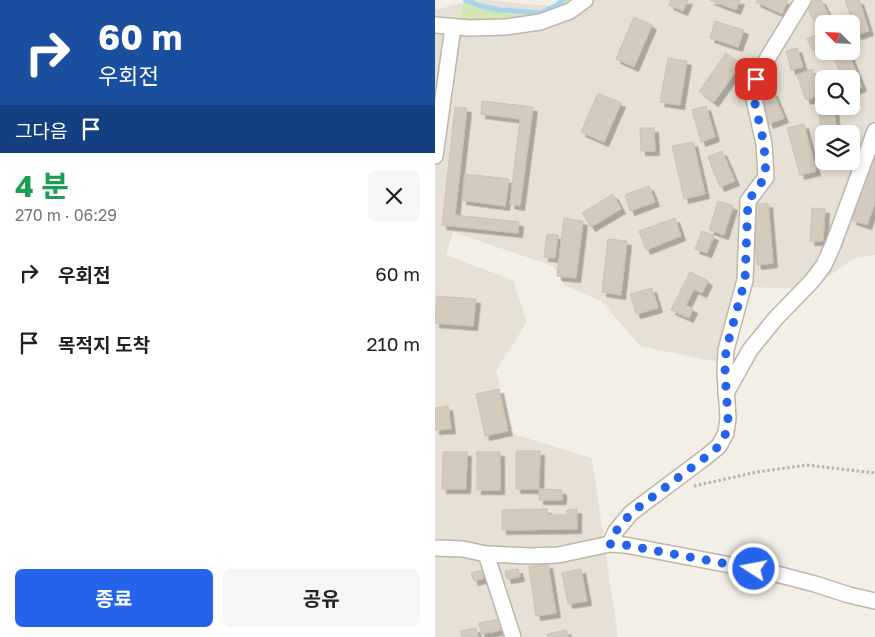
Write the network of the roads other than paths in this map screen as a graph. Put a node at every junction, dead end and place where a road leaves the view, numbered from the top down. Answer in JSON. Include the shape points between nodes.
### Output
{"nodes":[{"id":1,"x":585,"y":0,"type":"edge"},
{"id":2,"x":803,"y":0,"type":"edge"},
{"id":3,"x":435,"y":25,"type":"edge"},
{"id":4,"x":453,"y":27,"type":"junction"},
{"id":5,"x":875,"y":131,"type":"edge"},
{"id":6,"x":435,"y":156,"type":"edge"},
{"id":7,"x":726,"y":393,"type":"junction"},
{"id":8,"x":610,"y":544,"type":"junction"},
{"id":9,"x":435,"y":548,"type":"edge"},
{"id":10,"x":486,"y":554,"type":"junction"},
{"id":11,"x":875,"y":601,"type":"edge"},
{"id":12,"x":513,"y":637,"type":"edge"}],
"edges":[{"from":1,"to":4,"type":"street","via":[[570,11],[540,22],[506,27]]},
{"from":2,"to":7,"type":"street","via":[[756,79],[754,99],[764,144],[766,176],[748,201],[745,280],[726,350]]},
{"from":3,"to":4,"type":"street"},
{"from":4,"to":6,"type":"street"},
{"from":5,"to":7,"type":"street","via":[[824,265],[750,350]]},
{"from":7,"to":8,"type":"street","via":[[728,418],[726,433],[719,446],[631,513]]},
{"from":8,"to":10,"type":"street","via":[[558,555]]},
{"from":8,"to":11,"type":"street","via":[[773,573]]},
{"from":9,"to":10,"type":"street"},
{"from":10,"to":12,"type":"street"}]}
